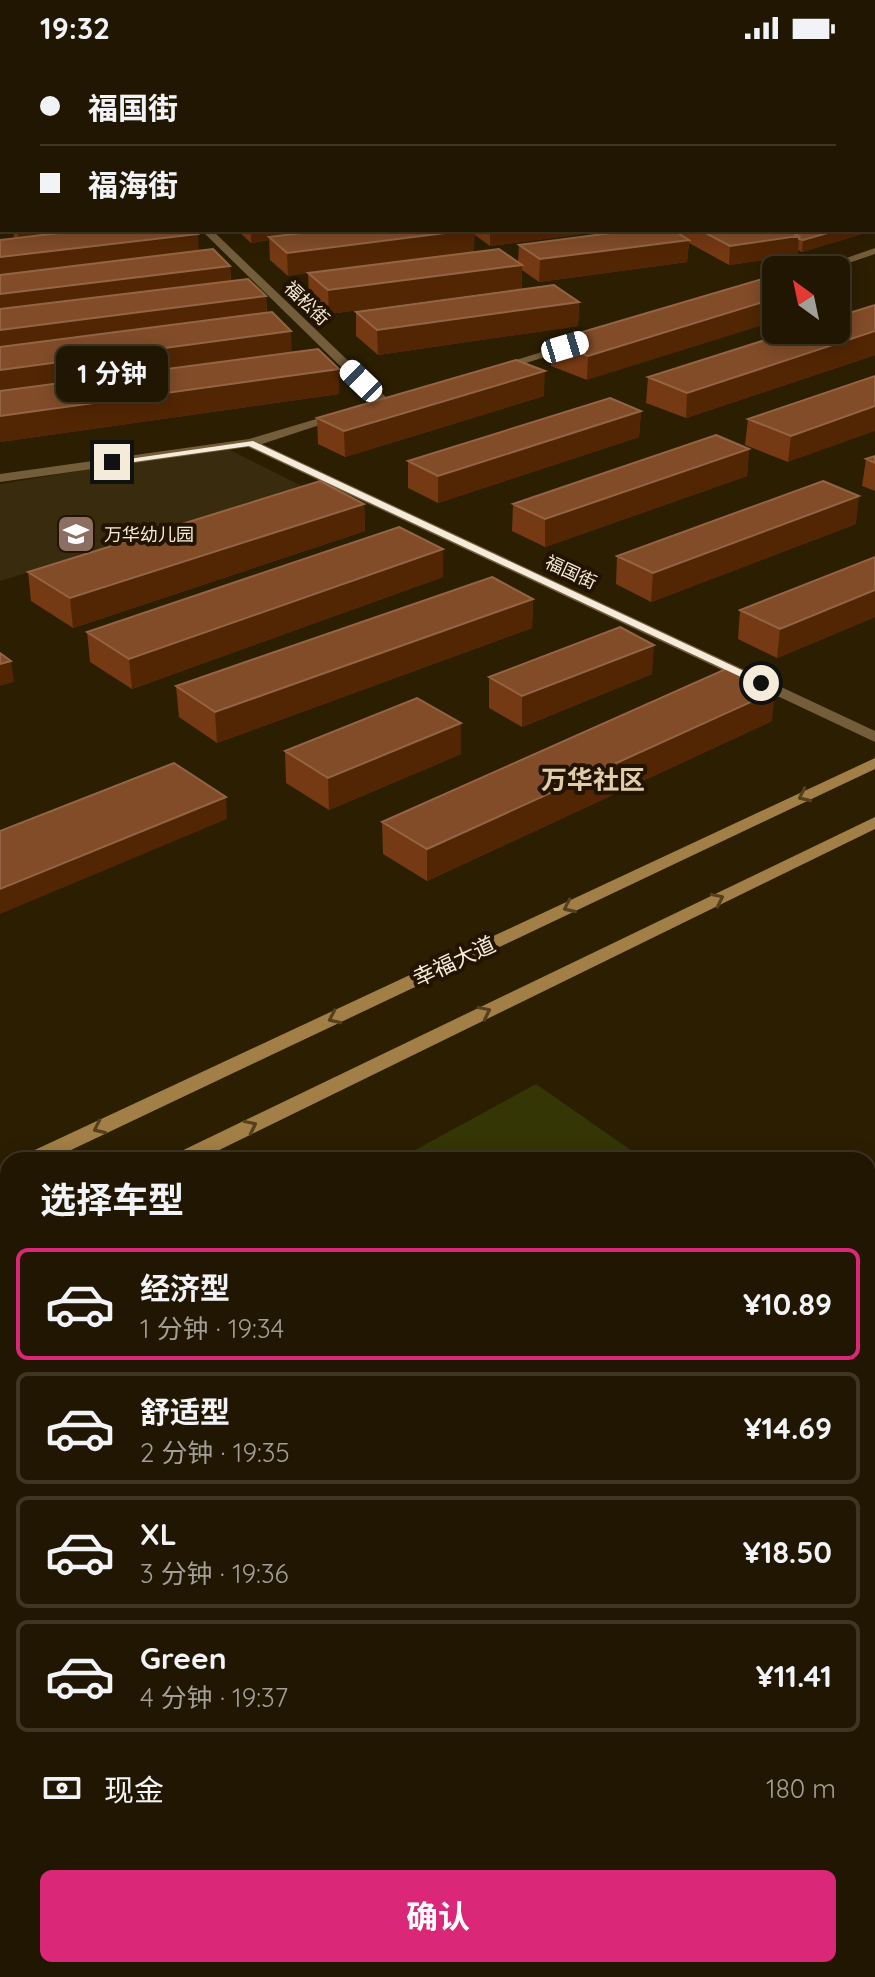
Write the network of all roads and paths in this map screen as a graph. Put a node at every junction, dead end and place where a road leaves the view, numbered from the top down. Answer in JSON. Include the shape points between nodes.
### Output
{"nodes":[{"id":1,"x":208,"y":232,"type":"edge"},
{"id":2,"x":875,"y":251,"type":"edge"},
{"id":3,"x":850,"y":259,"type":"edge"},
{"id":4,"x":595,"y":338,"type":"edge"},
{"id":5,"x":474,"y":375,"type":"edge"},
{"id":6,"x":399,"y":398,"type":"edge"},
{"id":7,"x":384,"y":402,"type":"junction"},
{"id":8,"x":369,"y":407,"type":"edge"},
{"id":9,"x":354,"y":411,"type":"edge"},
{"id":10,"x":250,"y":443,"type":"junction"},
{"id":11,"x":0,"y":478,"type":"edge"},
{"id":12,"x":875,"y":737,"type":"edge"},
{"id":13,"x":875,"y":763,"type":"edge"},
{"id":14,"x":875,"y":822,"type":"edge"},
{"id":15,"x":49,"y":1152,"type":"edge"},
{"id":16,"x":197,"y":1152,"type":"edge"}],
"edges":[{"from":1,"to":7,"type":"street","name":"福松街"},
{"from":2,"to":3,"type":"street"},
{"from":4,"to":5,"type":"street"},
{"from":6,"to":7,"type":"street"},
{"from":7,"to":8,"type":"street"},
{"from":9,"to":10,"type":"street"},
{"from":10,"to":11,"type":"street"},
{"from":10,"to":12,"type":"street","name":"福国街"},
{"from":13,"to":15,"type":"main road","name":"幸福大道","one_way":true},
{"from":16,"to":14,"type":"main road","one_way":true}]}
